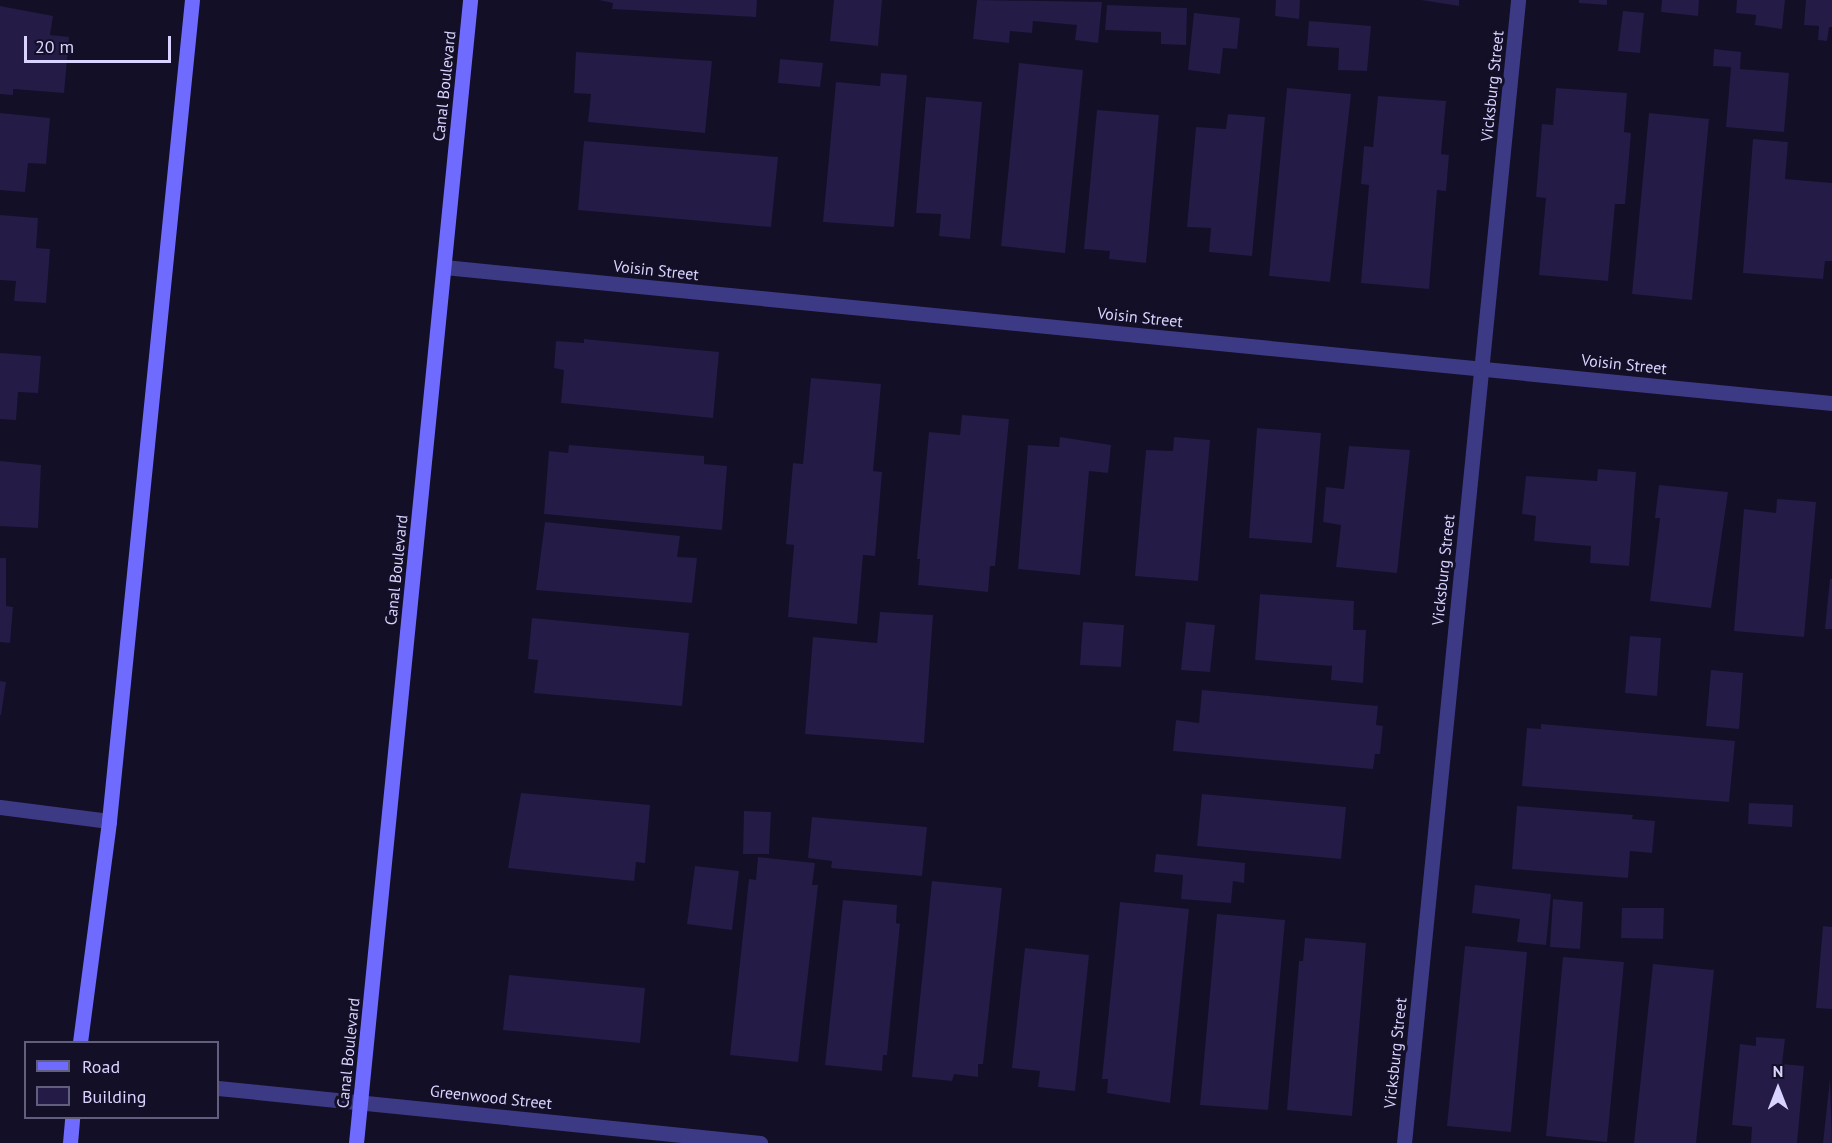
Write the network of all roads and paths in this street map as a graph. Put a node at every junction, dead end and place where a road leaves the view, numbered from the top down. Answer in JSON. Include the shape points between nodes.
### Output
{"nodes":[{"id":1,"x":192,"y":0,"type":"edge"},
{"id":2,"x":470,"y":0,"type":"edge"},
{"id":3,"x":1518,"y":0,"type":"edge"},
{"id":4,"x":444,"y":267,"type":"junction"},
{"id":5,"x":1482,"y":368,"type":"junction"},
{"id":6,"x":1832,"y":403,"type":"edge"},
{"id":7,"x":0,"y":807,"type":"edge"},
{"id":8,"x":109,"y":821,"type":"junction"},
{"id":9,"x":80,"y":1041,"type":"edge"},
{"id":10,"x":219,"y":1088,"type":"edge"},
{"id":11,"x":362,"y":1101,"type":"junction"},
{"id":12,"x":72,"y":1119,"type":"edge"},
{"id":13,"x":70,"y":1143,"type":"edge"},
{"id":14,"x":356,"y":1143,"type":"edge"},
{"id":15,"x":760,"y":1143,"type":"edge"},
{"id":16,"x":1404,"y":1143,"type":"edge"}],
"edges":[{"from":1,"to":8,"type":"main road"},
{"from":2,"to":4,"type":"main road","name":"Canal Boulevard"},
{"from":3,"to":5,"type":"street","name":"Vicksburg Street"},
{"from":4,"to":5,"type":"street","name":"Voisin Street"},
{"from":4,"to":11,"type":"main road","name":"Canal Boulevard"},
{"from":5,"to":6,"type":"street","name":"Voisin Street"},
{"from":5,"to":16,"type":"street","name":"Vicksburg Street"},
{"from":7,"to":8,"type":"street"},
{"from":8,"to":9,"type":"main road"},
{"from":10,"to":11,"type":"street","name":"Greenwood Street"},
{"from":11,"to":14,"type":"main road","name":"Canal Boulevard"},
{"from":11,"to":15,"type":"street","name":"Greenwood Street"},
{"from":12,"to":13,"type":"main road"}]}
